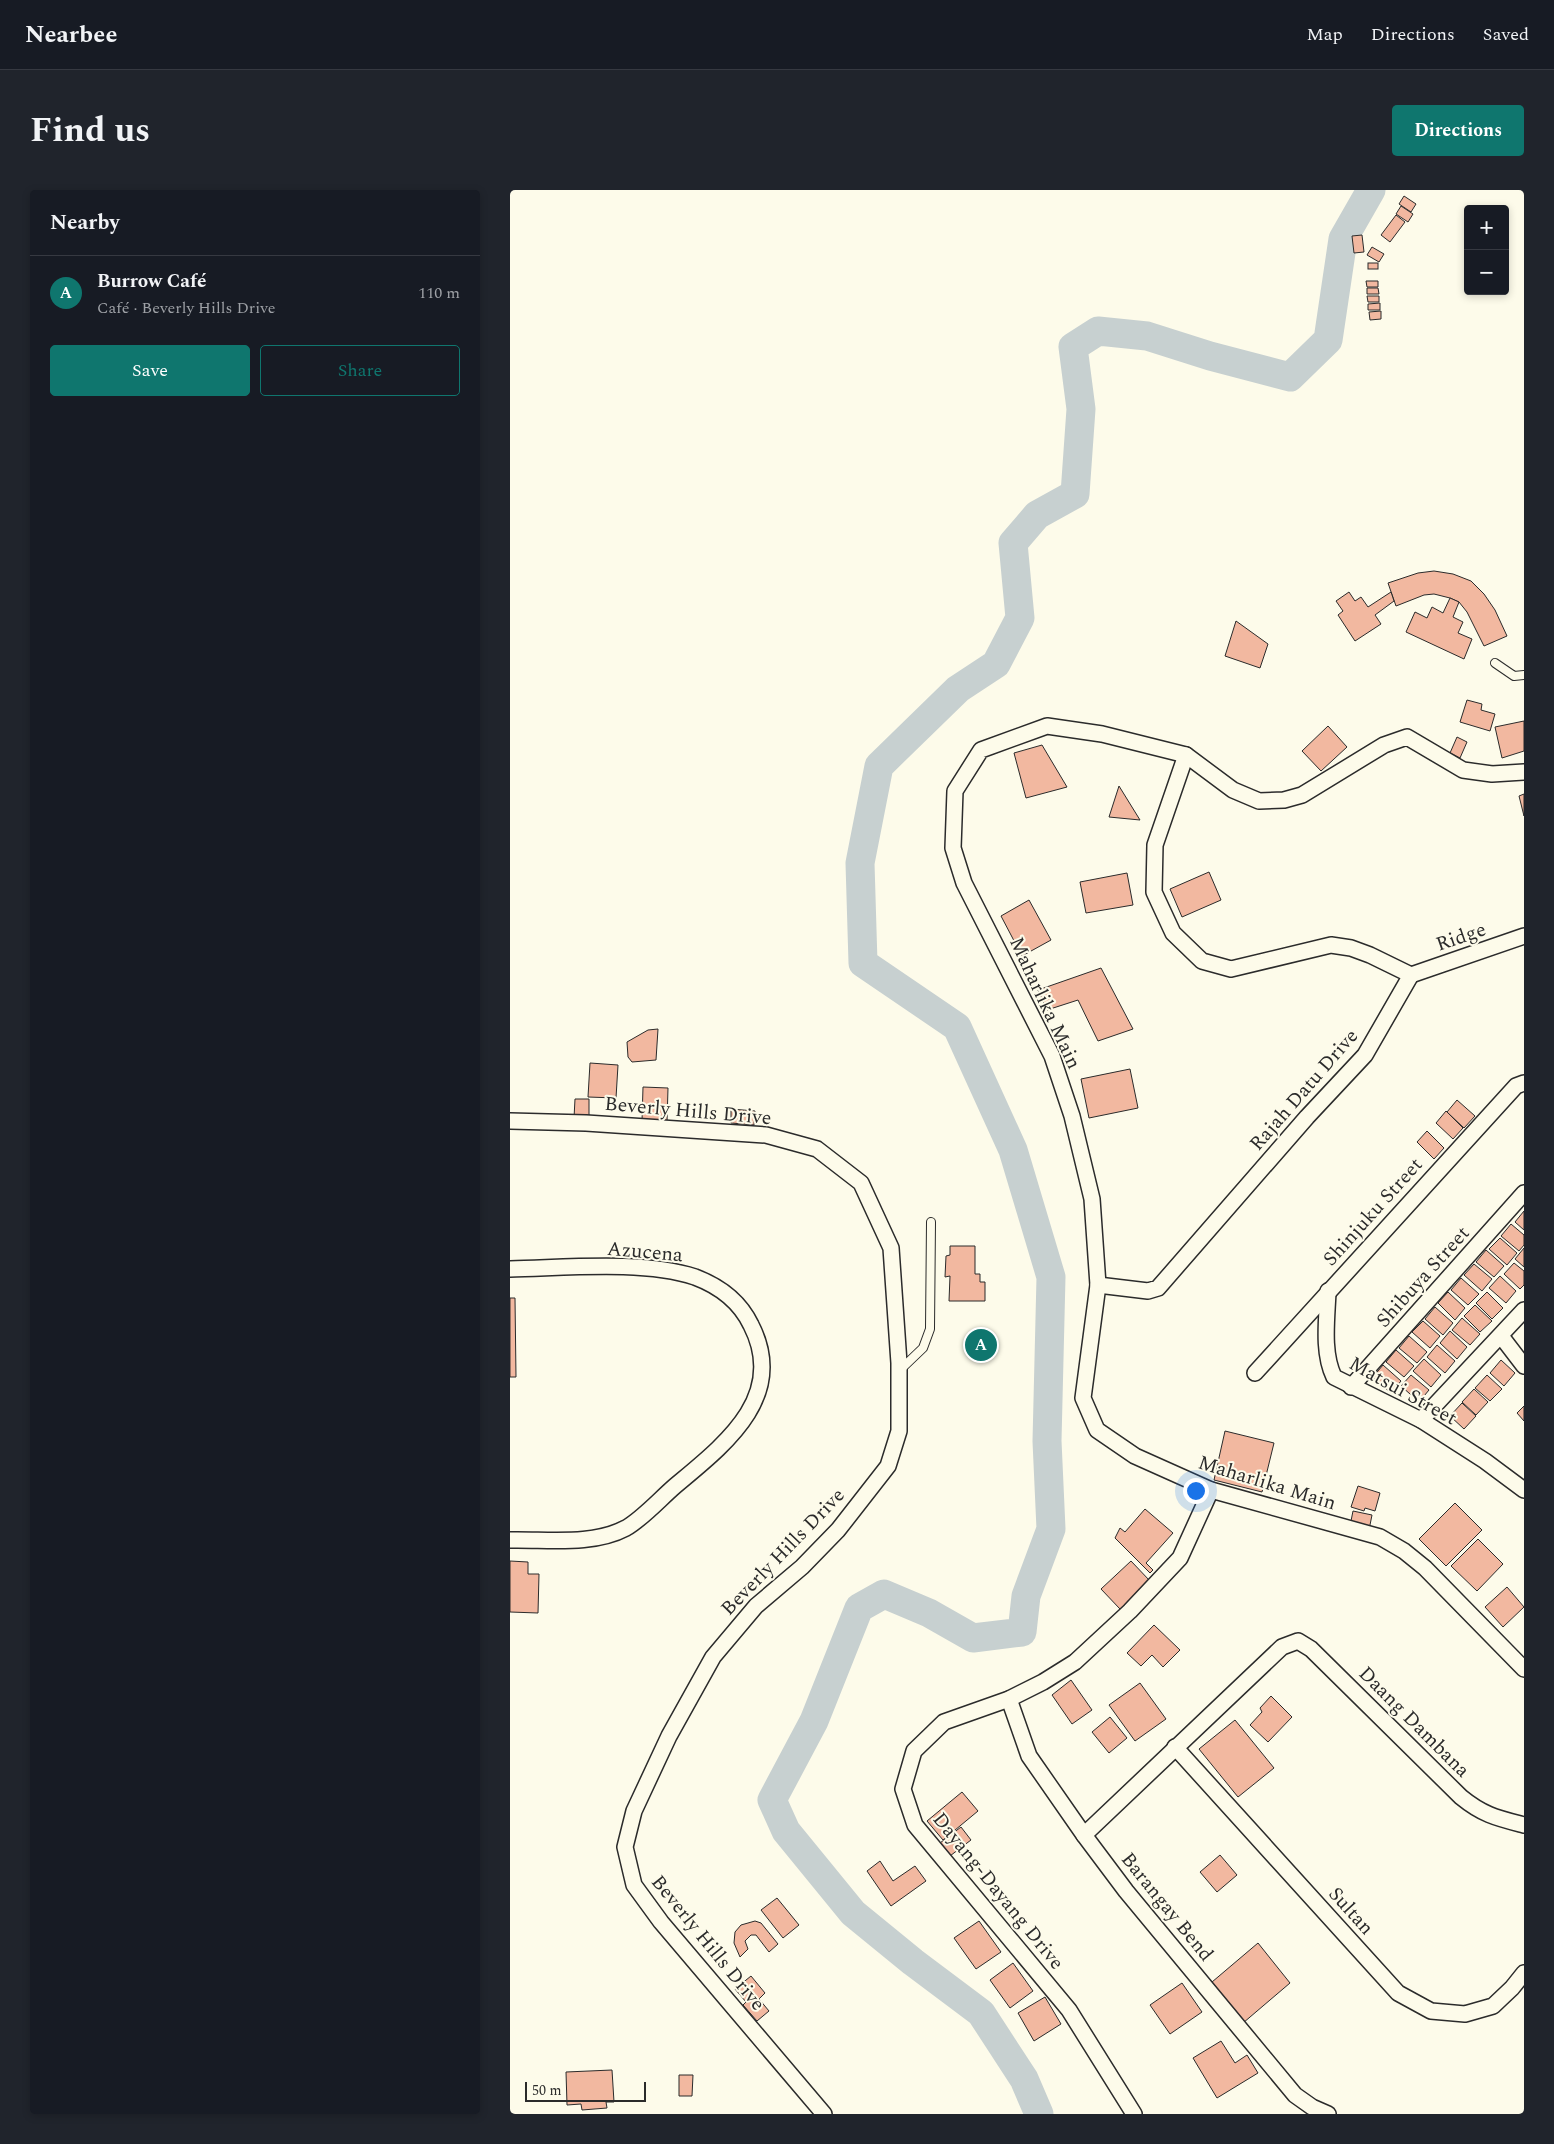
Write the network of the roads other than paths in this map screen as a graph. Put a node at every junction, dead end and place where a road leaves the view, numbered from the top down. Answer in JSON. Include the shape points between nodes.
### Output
{"nodes":[{"id":1,"x":1494,"y":663,"type":"dead end"},
{"id":2,"x":1524,"y":675,"type":"edge"},
{"id":3,"x":1186,"y":755,"type":"junction"},
{"id":4,"x":1524,"y":772,"type":"edge"},
{"id":5,"x":1524,"y":936,"type":"edge"},
{"id":6,"x":1411,"y":975,"type":"junction"},
{"id":7,"x":1524,"y":1083,"type":"edge"},
{"id":8,"x":510,"y":1121,"type":"edge"},
{"id":9,"x":1524,"y":1193,"type":"edge"},
{"id":10,"x":931,"y":1222,"type":"dead end"},
{"id":11,"x":510,"y":1269,"type":"edge"},
{"id":12,"x":1098,"y":1285,"type":"junction"},
{"id":13,"x":1328,"y":1291,"type":"junction"},
{"id":14,"x":1524,"y":1310,"type":"edge"},
{"id":15,"x":1502,"y":1336,"type":"junction"},
{"id":16,"x":1524,"y":1366,"type":"edge"},
{"id":17,"x":899,"y":1371,"type":"junction"},
{"id":18,"x":1255,"y":1373,"type":"dead end"},
{"id":19,"x":1351,"y":1387,"type":"junction"},
{"id":20,"x":1420,"y":1420,"type":"junction"},
{"id":21,"x":1211,"y":1490,"type":"junction"},
{"id":22,"x":1524,"y":1490,"type":"edge"},
{"id":23,"x":510,"y":1540,"type":"edge"},
{"id":24,"x":1524,"y":1670,"type":"edge"},
{"id":25,"x":1009,"y":1699,"type":"junction"},
{"id":26,"x":1175,"y":1747,"type":"junction"},
{"id":27,"x":1524,"y":1824,"type":"edge"},
{"id":28,"x":1084,"y":1835,"type":"junction"},
{"id":29,"x":1524,"y":1973,"type":"edge"},
{"id":30,"x":824,"y":2114,"type":"edge"},
{"id":31,"x":1134,"y":2114,"type":"edge"},
{"id":32,"x":1328,"y":2114,"type":"edge"}],
"edges":[{"from":1,"to":2,"type":"lane","via":[[1514,676]]},
{"from":3,"to":4,"type":"street","name":"Maharlika Main","via":[[1233,790],[1260,801],[1302,795],[1384,745],[1407,737],[1463,770],[1492,774]]},
{"from":3,"to":6,"type":"street","via":[[1155,845],[1154,892],[1173,933],[1202,961],[1230,970],[1331,945],[1370,955]]},
{"from":3,"to":12,"type":"street","name":"Maharlika Main","via":[[1102,734],[1047,726],[981,750],[955,791],[953,848],[964,883],[1052,1056],[1072,1116],[1092,1199]]},
{"from":5,"to":6,"type":"street","name":"Ridge"},
{"from":6,"to":12,"type":"street","name":"Rajah Datu Drive","via":[[1365,1055],[1158,1288],[1148,1291]]},
{"from":7,"to":13,"type":"street","name":"Shinjuku Street","via":[[1516,1086]]},
{"from":8,"to":17,"type":"street","name":"Beverly Hills Drive","via":[[766,1135],[817,1149],[861,1183],[891,1248]]},
{"from":9,"to":19,"type":"street","name":"Shibuya Street"},
{"from":10,"to":17,"type":"lane","via":[[930,1328],[923,1348]]},
{"from":11,"to":23,"type":"street","name":"Azucena","via":[[637,1267],[671,1271],[715,1286],[744,1311],[753,1328],[760,1347],[761,1384],[755,1403],[721,1447],[627,1527],[593,1539]]},
{"from":12,"to":21,"type":"street","name":"Maharlika Main","via":[[1083,1398],[1097,1430],[1135,1456]]},
{"from":13,"to":18,"type":"street","name":"Shinjuku Street"},
{"from":13,"to":19,"type":"street","name":"Matsui Street","via":[[1329,1367],[1334,1377]]},
{"from":14,"to":15,"type":"street"},
{"from":15,"to":16,"type":"street"},
{"from":15,"to":20,"type":"street"},
{"from":17,"to":30,"type":"street","name":"Beverly Hills Drive","via":[[899,1431],[888,1466],[838,1530],[802,1568],[756,1606],[713,1657],[669,1736],[634,1811],[625,1847],[634,1885]]},
{"from":19,"to":20,"type":"street","name":"Matsui Street"},
{"from":20,"to":22,"type":"street","name":"Matsui Street"},
{"from":21,"to":24,"type":"street","name":"Maharlika Main","via":[[1380,1537],[1424,1568]]},
{"from":21,"to":25,"type":"street","name":"Dayang-Dayang Drive","via":[[1180,1558],[1130,1611],[1075,1662]]},
{"from":25,"to":28,"type":"street","name":"Barangay Bend","via":[[1029,1756]]},
{"from":25,"to":31,"type":"street","name":"Dayang-Dayang Drive","via":[[944,1722],[914,1750],[903,1789],[915,1825],[1069,2010]]},
{"from":26,"to":27,"type":"street","name":"Daang Dambana","via":[[1282,1647],[1298,1641],[1312,1649],[1477,1810]]},
{"from":26,"to":28,"type":"street"},
{"from":26,"to":29,"type":"street","name":"Sultan","via":[[1398,1993],[1431,2011],[1465,2014],[1493,2006]]},
{"from":28,"to":32,"type":"street","name":"Barangay Bend","via":[[1126,1891],[1295,2095]]}]}
